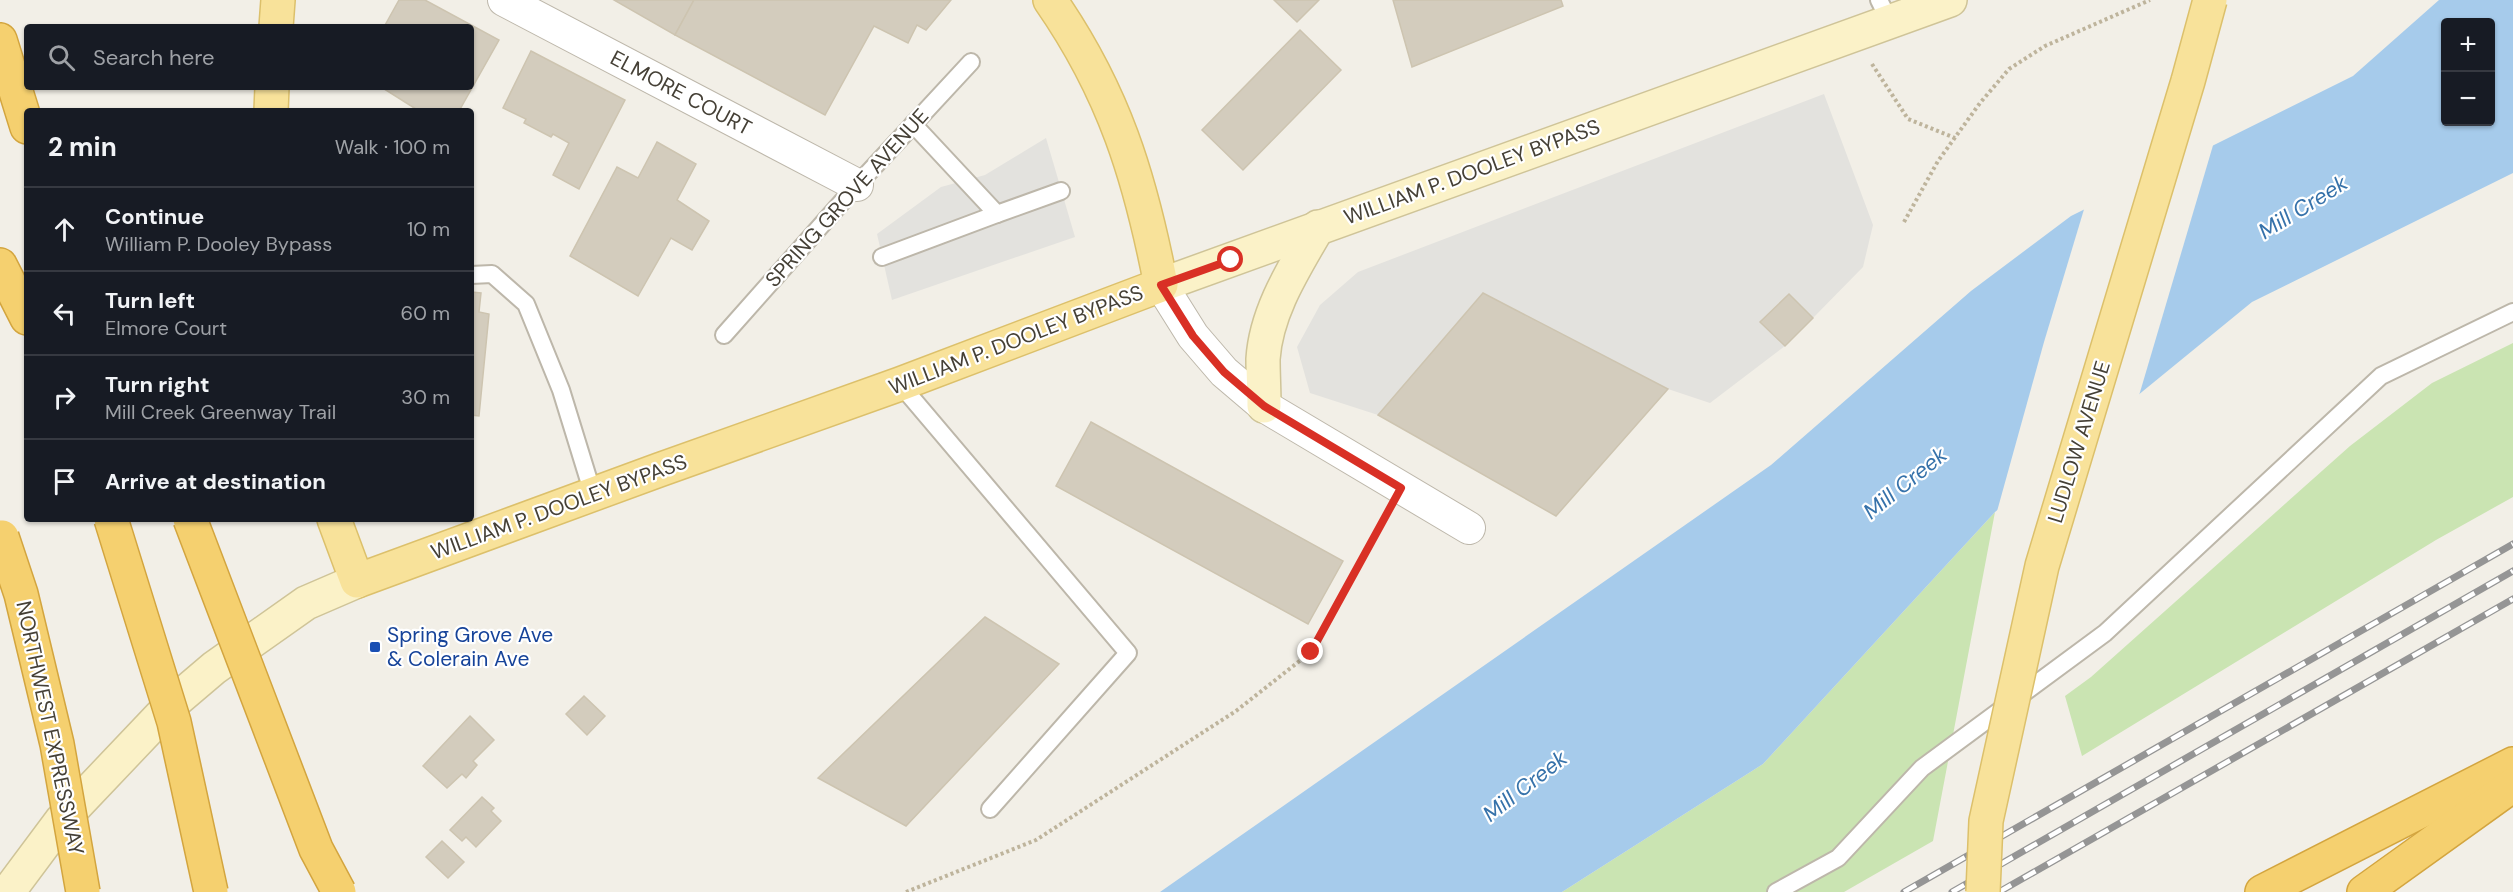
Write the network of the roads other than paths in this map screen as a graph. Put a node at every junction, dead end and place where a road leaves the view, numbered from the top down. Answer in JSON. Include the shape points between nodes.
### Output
{"nodes":[{"id":1,"x":278,"y":0,"type":"edge"},
{"id":2,"x":504,"y":0,"type":"edge"},
{"id":3,"x":1050,"y":0,"type":"edge"},
{"id":4,"x":1950,"y":0,"type":"edge"},
{"id":5,"x":2210,"y":0,"type":"edge"},
{"id":6,"x":1884,"y":11,"type":"edge"},
{"id":7,"x":276,"y":24,"type":"edge"},
{"id":8,"x":0,"y":40,"type":"edge"},
{"id":9,"x":971,"y":62,"type":"dead end"},
{"id":10,"x":272,"y":90,"type":"edge"},
{"id":11,"x":0,"y":95,"type":"edge"},
{"id":12,"x":271,"y":108,"type":"edge"},
{"id":13,"x":24,"y":117,"type":"edge"},
{"id":14,"x":913,"y":124,"type":"junction"},
{"id":15,"x":24,"y":142,"type":"edge"},
{"id":16,"x":857,"y":185,"type":"junction"},
{"id":17,"x":1061,"y":191,"type":"dead end"},
{"id":18,"x":997,"y":214,"type":"junction"},
{"id":19,"x":1318,"y":227,"type":"junction"},
{"id":20,"x":882,"y":257,"type":"dead end"},
{"id":21,"x":0,"y":265,"type":"edge"},
{"id":22,"x":474,"y":275,"type":"edge"},
{"id":23,"x":1161,"y":285,"type":"junction"},
{"id":24,"x":24,"y":312,"type":"edge"},
{"id":25,"x":2513,"y":312,"type":"edge"},
{"id":26,"x":724,"y":335,"type":"dead end"},
{"id":27,"x":900,"y":384,"type":"junction"},
{"id":28,"x":1264,"y":406,"type":"junction"},
{"id":29,"x":593,"y":494,"type":"junction"},
{"id":30,"x":112,"y":522,"type":"edge"},
{"id":31,"x":191,"y":522,"type":"edge"},
{"id":32,"x":335,"y":522,"type":"edge"},
{"id":33,"x":1469,"y":528,"type":"dead end"},
{"id":34,"x":1,"y":533,"type":"edge"},
{"id":35,"x":357,"y":581,"type":"junction"},
{"id":36,"x":2513,"y":764,"type":"edge"},
{"id":37,"x":2513,"y":785,"type":"edge"},
{"id":38,"x":990,"y":808,"type":"dead end"},
{"id":39,"x":8,"y":892,"type":"edge"},
{"id":40,"x":83,"y":892,"type":"edge"},
{"id":41,"x":211,"y":892,"type":"edge"},
{"id":42,"x":339,"y":892,"type":"edge"},
{"id":43,"x":1776,"y":892,"type":"edge"},
{"id":44,"x":1983,"y":892,"type":"edge"},
{"id":45,"x":2262,"y":892,"type":"edge"},
{"id":46,"x":2364,"y":892,"type":"edge"}],
"edges":[{"from":1,"to":7,"type":"main road"},
{"from":2,"to":16,"type":"street","name":"ELMORE COURT"},
{"from":3,"to":23,"type":"main road","via":[[1100,83],[1127,145],[1149,222]]},
{"from":4,"to":6,"type":"main road","name":"WILLIAM P. DOOLEY BYPASS"},
{"from":5,"to":44,"type":"main road","name":"LUDLOW AVENUE","bridge":true,"via":[[2042,566],[1986,821]]},
{"from":6,"to":19,"type":"main road","name":"WILLIAM P. DOOLEY BYPASS","via":[[1854,35]]},
{"from":8,"to":13,"type":"highway"},
{"from":9,"to":14,"type":"lane","name":"SPRING GROVE AVENUE"},
{"from":10,"to":12,"type":"main road"},
{"from":11,"to":15,"type":"highway"},
{"from":14,"to":16,"type":"lane","name":"SPRING GROVE AVENUE"},
{"from":14,"to":18,"type":"lane"},
{"from":16,"to":26,"type":"lane","name":"SPRING GROVE AVENUE"},
{"from":17,"to":18,"type":"lane"},
{"from":18,"to":20,"type":"lane"},
{"from":19,"to":23,"type":"main road","name":"WILLIAM P. DOOLEY BYPASS"},
{"from":19,"to":28,"type":"main road","via":[[1293,269],[1270,321],[1263,358]]},
{"from":21,"to":24,"type":"highway"},
{"from":22,"to":29,"type":"lane","via":[[492,274],[526,304],[561,390]]},
{"from":23,"to":27,"type":"main road","name":"WILLIAM P. DOOLEY BYPASS"},
{"from":23,"to":28,"type":"street","via":[[1193,336],[1224,372]]},
{"from":25,"to":43,"type":"lane","via":[[2381,376],[2105,633],[1922,768],[1838,858]]},
{"from":27,"to":29,"type":"main road","name":"WILLIAM P. DOOLEY BYPASS"},
{"from":27,"to":38,"type":"lane","via":[[1128,653]]},
{"from":28,"to":33,"type":"street"},
{"from":29,"to":35,"type":"main road","name":"WILLIAM P. DOOLEY BYPASS"},
{"from":30,"to":41,"type":"highway","bridge":true,"via":[[174,722]]},
{"from":31,"to":42,"type":"highway","bridge":true,"via":[[316,849]]},
{"from":32,"to":35,"type":"main road"},
{"from":34,"to":40,"type":"highway","name":"NORTHWEST EXPRESSWAY","bridge":true,"via":[[21,594],[57,744]]},
{"from":35,"to":39,"type":"main road","name":"WILLIAM P. DOOLEY BYPASS","via":[[306,603],[214,668],[174,702],[61,821]]},
{"from":36,"to":45,"type":"highway"},
{"from":37,"to":46,"type":"highway"}]}
